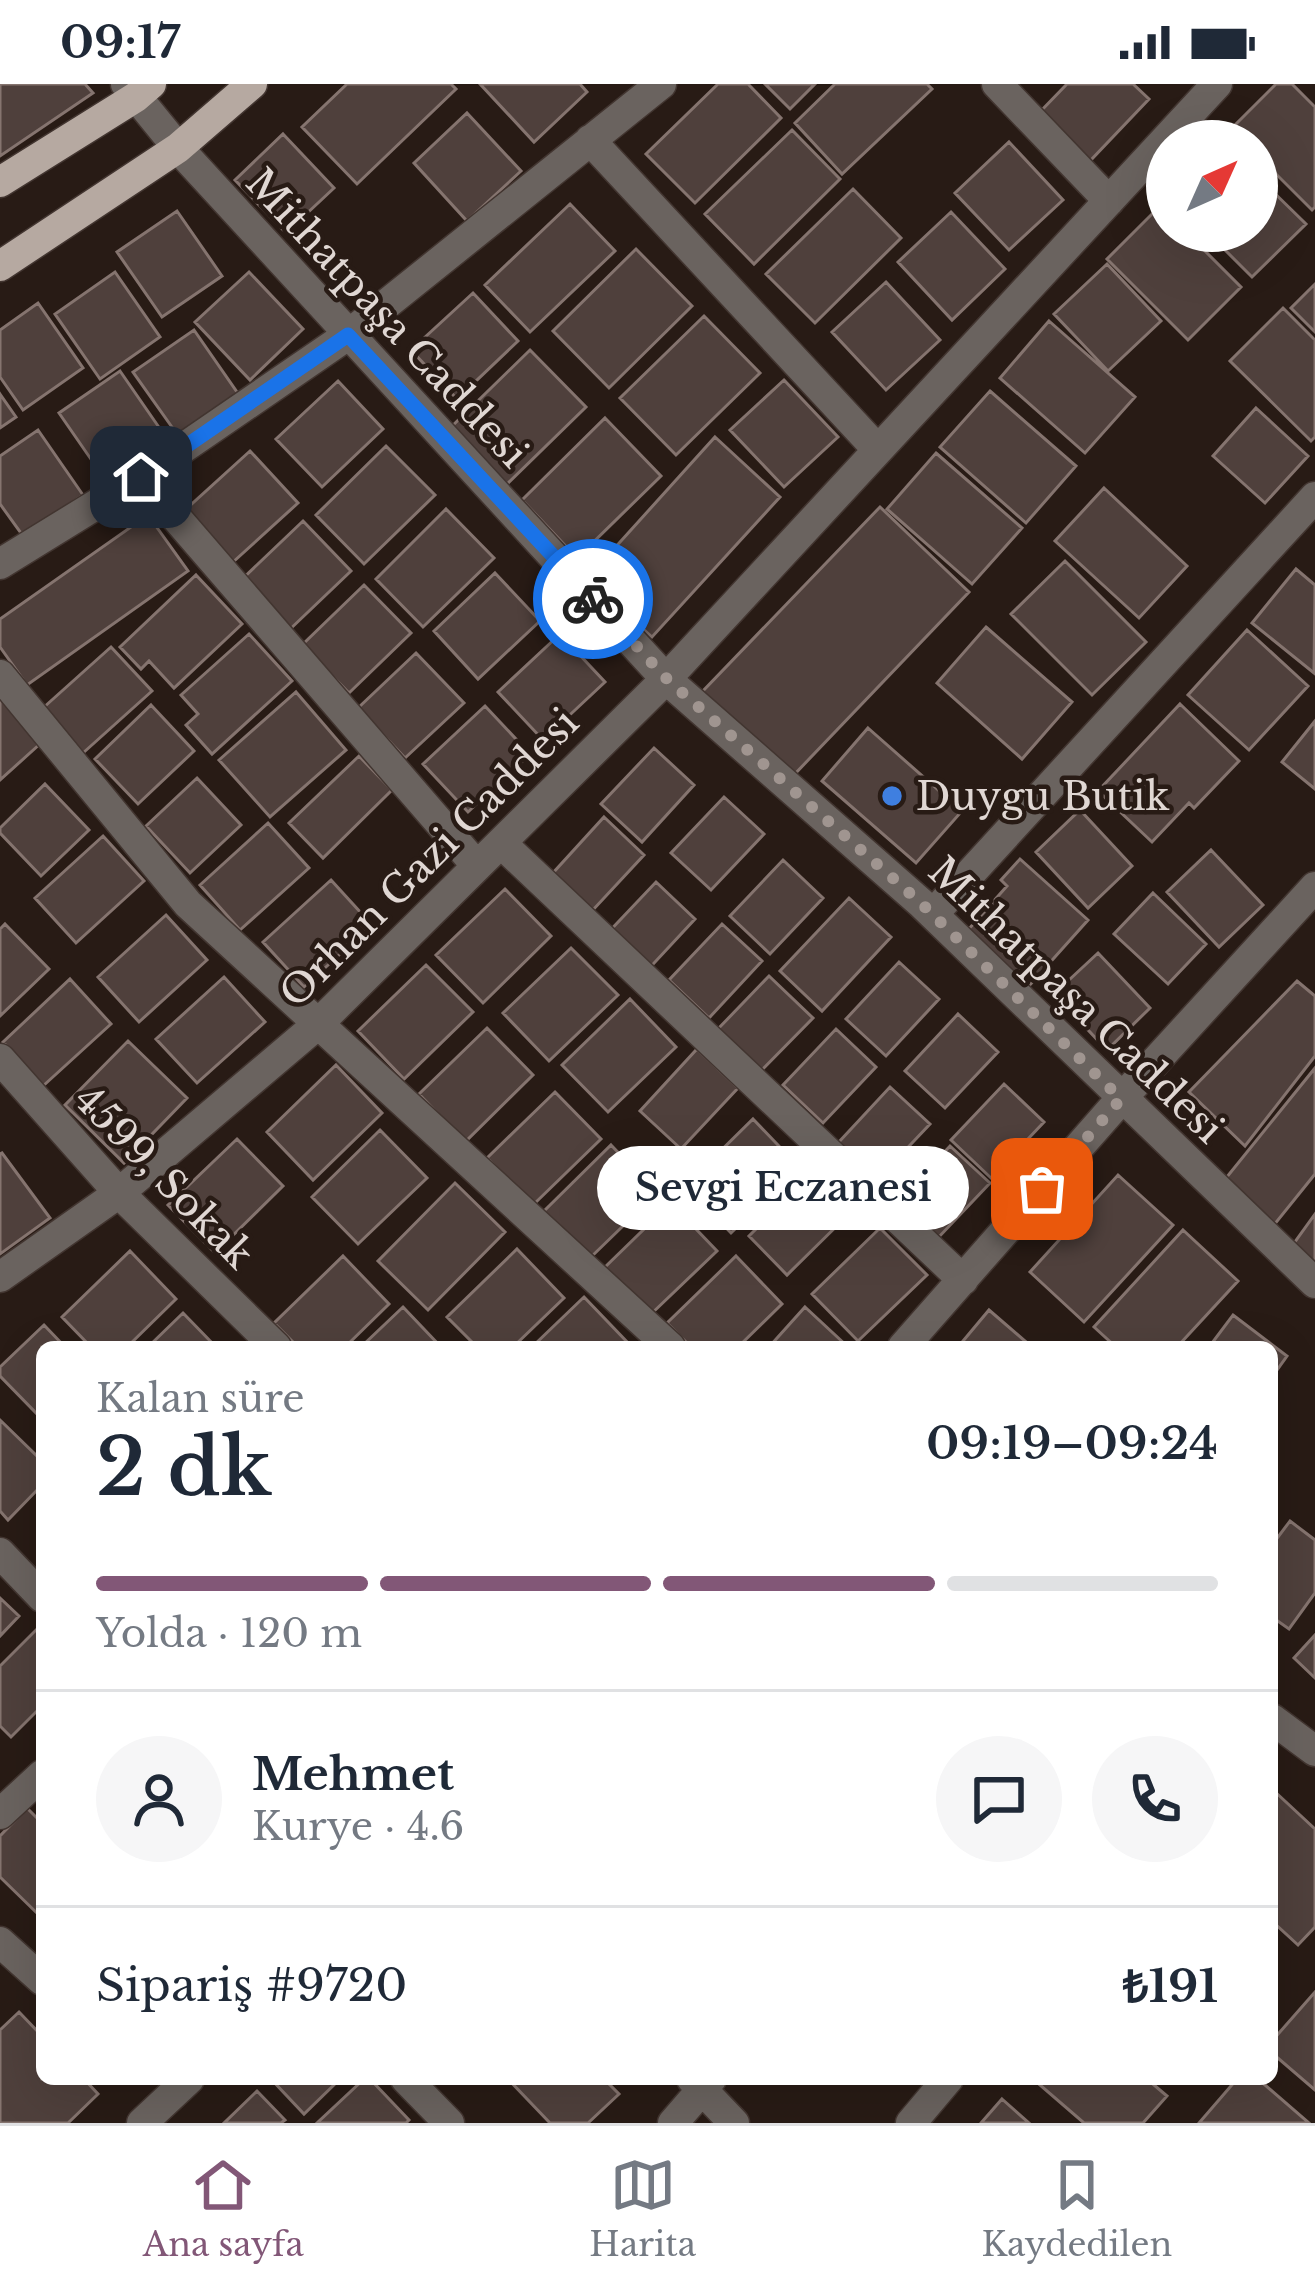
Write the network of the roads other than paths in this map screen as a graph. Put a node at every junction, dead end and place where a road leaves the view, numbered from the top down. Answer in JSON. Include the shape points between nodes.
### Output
{"nodes":[{"id":1,"x":252,"y":84,"type":"edge"},
{"id":2,"x":661,"y":84,"type":"edge"},
{"id":3,"x":997,"y":84,"type":"edge"},
{"id":4,"x":1217,"y":84,"type":"edge"},
{"id":5,"x":138,"y":88,"type":"edge"},
{"id":6,"x":590,"y":140,"type":"junction"},
{"id":7,"x":178,"y":148,"type":"junction"},
{"id":8,"x":0,"y":182,"type":"edge"},
{"id":9,"x":1109,"y":201,"type":"junction"},
{"id":10,"x":0,"y":266,"type":"edge"},
{"id":11,"x":348,"y":335,"type":"junction"},
{"id":12,"x":878,"y":450,"type":"junction"},
{"id":13,"x":141,"y":477,"type":"junction"},
{"id":14,"x":1315,"y":497,"type":"edge"},
{"id":15,"x":0,"y":563,"type":"edge"},
{"id":16,"x":0,"y":675,"type":"edge"},
{"id":17,"x":667,"y":679,"type":"junction"},
{"id":18,"x":501,"y":843,"type":"junction"},
{"id":19,"x":477,"y":866,"type":"junction"},
{"id":20,"x":1308,"y":908,"type":"edge"},
{"id":21,"x":933,"y":914,"type":"junction"},
{"id":22,"x":318,"y":1024,"type":"junction"},
{"id":23,"x":0,"y":1059,"type":"edge"},
{"id":24,"x":1121,"y":1099,"type":"junction"},
{"id":25,"x":119,"y":1193,"type":"junction"},
{"id":26,"x":0,"y":1277,"type":"edge"},
{"id":27,"x":963,"y":1280,"type":"junction"},
{"id":28,"x":1315,"y":1283,"type":"edge"},
{"id":29,"x":270,"y":1341,"type":"edge"},
{"id":30,"x":663,"y":1341,"type":"edge"},
{"id":31,"x":908,"y":1341,"type":"edge"},
{"id":32,"x":0,"y":1553,"type":"edge"},
{"id":33,"x":36,"y":1591,"type":"edge"},
{"id":34,"x":1278,"y":1723,"type":"edge"},
{"id":35,"x":1315,"y":1751,"type":"edge"},
{"id":36,"x":36,"y":1781,"type":"edge"},
{"id":37,"x":0,"y":1814,"type":"edge"},
{"id":38,"x":0,"y":1942,"type":"edge"},
{"id":39,"x":36,"y":1975,"type":"edge"},
{"id":40,"x":170,"y":2085,"type":"edge"},
{"id":41,"x":412,"y":2085,"type":"edge"},
{"id":42,"x":700,"y":2085,"type":"edge"},
{"id":43,"x":704,"y":2085,"type":"edge"},
{"id":44,"x":943,"y":2085,"type":"edge"},
{"id":45,"x":142,"y":2123,"type":"edge"},
{"id":46,"x":449,"y":2123,"type":"edge"},
{"id":47,"x":673,"y":2123,"type":"edge"},
{"id":48,"x":734,"y":2123,"type":"edge"},
{"id":49,"x":911,"y":2123,"type":"edge"}],
"edges":[{"from":1,"to":7,"type":"main road"},
{"from":2,"to":6,"type":"street"},
{"from":3,"to":9,"type":"street"},
{"from":4,"to":9,"type":"street","name":"Orhan Gazi Caddesi"},
{"from":5,"to":7,"type":"street","name":"Mithatpaşa Caddesi"},
{"from":5,"to":8,"type":"main road"},
{"from":6,"to":11,"type":"street"},
{"from":6,"to":12,"type":"street"},
{"from":7,"to":10,"type":"main road"},
{"from":7,"to":11,"type":"street","name":"Mithatpaşa Caddesi"},
{"from":9,"to":12,"type":"street","name":"Orhan Gazi Caddesi"},
{"from":11,"to":13,"type":"street"},
{"from":11,"to":17,"type":"street","name":"Mithatpaşa Caddesi"},
{"from":12,"to":17,"type":"street","name":"Orhan Gazi Caddesi"},
{"from":13,"to":15,"type":"street"},
{"from":13,"to":19,"type":"street"},
{"from":14,"to":21,"type":"street"},
{"from":16,"to":22,"type":"street","via":[[188,904]]},
{"from":17,"to":18,"type":"street","name":"Orhan Gazi Caddesi"},
{"from":17,"to":21,"type":"street","name":"Mithatpaşa Caddesi"},
{"from":18,"to":19,"type":"street","name":"Orhan Gazi Caddesi"},
{"from":18,"to":27,"type":"street"},
{"from":19,"to":22,"type":"street","name":"Orhan Gazi Caddesi"},
{"from":20,"to":24,"type":"street"},
{"from":21,"to":24,"type":"street","name":"Mithatpaşa Caddesi"},
{"from":22,"to":25,"type":"street","name":"Orhan Gazi Caddesi"},
{"from":22,"to":30,"type":"street"},
{"from":23,"to":25,"type":"street","name":"4599, Sokak"},
{"from":24,"to":27,"type":"street"},
{"from":24,"to":28,"type":"street","name":"Mithatpaşa Caddesi"},
{"from":25,"to":26,"type":"street","name":"Orhan Gazi Caddesi"},
{"from":25,"to":29,"type":"street","name":"4599, Sokak"},
{"from":27,"to":31,"type":"street"},
{"from":32,"to":33,"type":"street"},
{"from":34,"to":35,"type":"street"},
{"from":36,"to":37,"type":"street"},
{"from":38,"to":39,"type":"street"},
{"from":40,"to":45,"type":"street"},
{"from":41,"to":46,"type":"street"},
{"from":42,"to":47,"type":"street"},
{"from":43,"to":48,"type":"street"},
{"from":44,"to":49,"type":"street"}]}
